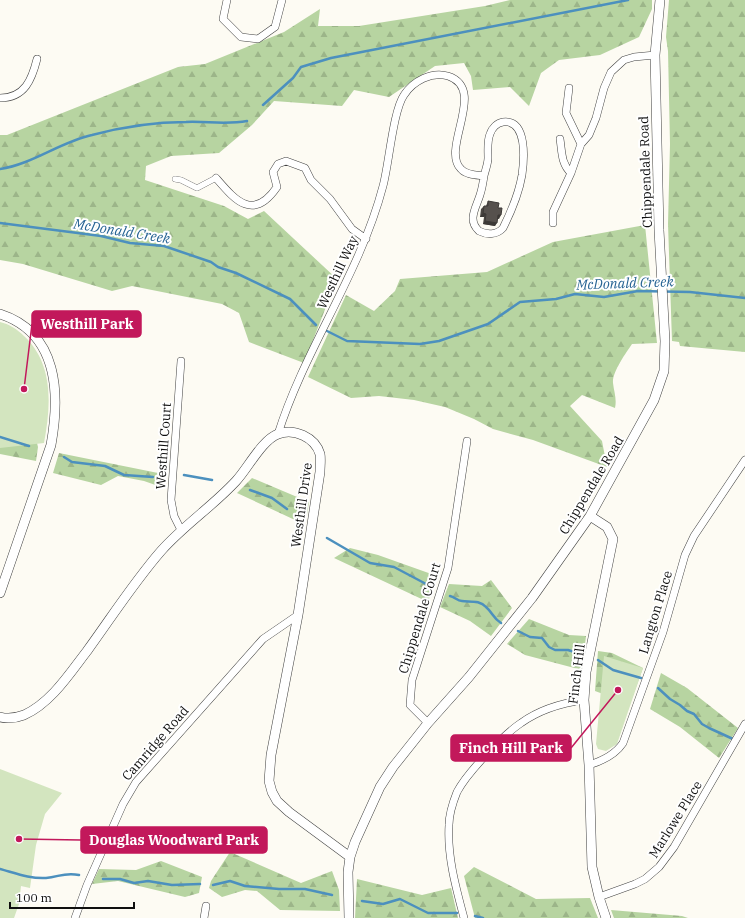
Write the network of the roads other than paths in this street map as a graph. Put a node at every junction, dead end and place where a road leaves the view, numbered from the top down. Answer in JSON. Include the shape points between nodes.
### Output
{"nodes":[{"id":1,"x":227,"y":0,"type":"edge"},
{"id":2,"x":282,"y":0,"type":"edge"},
{"id":3,"x":660,"y":0,"type":"edge"},
{"id":4,"x":655,"y":55,"type":"junction"},
{"id":5,"x":37,"y":59,"type":"dead end"},
{"id":6,"x":569,"y":88,"type":"dead end"},
{"id":7,"x":0,"y":98,"type":"edge"},
{"id":8,"x":560,"y":138,"type":"dead end"},
{"id":9,"x":581,"y":144,"type":"junction"},
{"id":10,"x":571,"y":173,"type":"junction"},
{"id":11,"x":484,"y":176,"type":"junction"},
{"id":12,"x":216,"y":178,"type":"joint"},
{"id":13,"x":175,"y":179,"type":"dead end"},
{"id":14,"x":553,"y":223,"type":"dead end"},
{"id":15,"x":366,"y":239,"type":"junction"},
{"id":16,"x":0,"y":314,"type":"edge"},
{"id":17,"x":181,"y":361,"type":"dead end"},
{"id":18,"x":278,"y":434,"type":"junction"},
{"id":19,"x":467,"y":441,"type":"dead end"},
{"id":20,"x":745,"y":460,"type":"edge"},
{"id":21,"x":590,"y":516,"type":"junction"},
{"id":22,"x":182,"y":530,"type":"junction"},
{"id":23,"x":0,"y":592,"type":"edge"},
{"id":24,"x":298,"y":615,"type":"junction"},
{"id":25,"x":584,"y":700,"type":"junction"},
{"id":26,"x":0,"y":717,"type":"edge"},
{"id":27,"x":428,"y":723,"type":"junction"},
{"id":28,"x":745,"y":724,"type":"edge"},
{"id":29,"x":589,"y":765,"type":"junction"},
{"id":30,"x":350,"y":857,"type":"junction"},
{"id":31,"x":598,"y":897,"type":"junction"},
{"id":32,"x":206,"y":906,"type":"dead end"},
{"id":33,"x":75,"y":918,"type":"edge"},
{"id":34,"x":204,"y":918,"type":"edge"},
{"id":35,"x":349,"y":918,"type":"edge"},
{"id":36,"x":464,"y":918,"type":"edge"},
{"id":37,"x":606,"y":918,"type":"edge"}],
"edges":[{"from":1,"to":2,"type":"street","via":[[223,19],[241,37],[258,39],[275,27]]},
{"from":3,"to":4,"type":"street","name":"Chippendale Road"},
{"from":4,"to":9,"type":"street","via":[[624,60],[611,72],[589,135]]},
{"from":4,"to":21,"type":"street","name":"Chippendale Road","via":[[664,371],[654,400]]},
{"from":5,"to":7,"type":"street","via":[[32,78],[26,87],[13,96]]},
{"from":6,"to":9,"type":"street","via":[[566,113]]},
{"from":8,"to":10,"type":"street","via":[[562,159]]},
{"from":9,"to":10,"type":"street"},
{"from":10,"to":14,"type":"street","via":[[552,212]]},
{"from":11,"to":11,"type":"street","via":[[490,133],[500,123],[508,122],[515,125],[522,136],[522,176],[503,228],[492,234],[479,231],[473,222]]},
{"from":11,"to":15,"type":"street","name":"Westhill Way","via":[[464,172],[456,160],[464,98],[463,91],[456,81],[446,76],[435,75],[417,82],[404,94],[399,103],[386,176]]},
{"from":12,"to":13,"type":"street","via":[[197,188]]},
{"from":12,"to":15,"type":"street","via":[[246,206],[272,194],[277,187],[274,172],[278,164],[292,162],[305,168],[311,180],[352,229]]},
{"from":15,"to":18,"type":"street","name":"Westhill Way","via":[[291,395]]},
{"from":16,"to":23,"type":"street","via":[[23,326],[42,347],[52,368],[56,394],[51,445]]},
{"from":17,"to":22,"type":"street","name":"Westhill Court","via":[[171,500],[174,516]]},
{"from":18,"to":22,"type":"street","via":[[267,442],[227,491]]},
{"from":18,"to":24,"type":"street","name":"Westhill Drive","via":[[292,432],[309,438],[320,454],[320,472]]},
{"from":19,"to":27,"type":"street","name":"Chippendale Court","via":[[448,568],[412,680],[410,705]]},
{"from":20,"to":29,"type":"street","name":"Langton Place","via":[[685,555],[661,639],[623,743],[605,758]]},
{"from":21,"to":25,"type":"street","name":"Finch Hill","via":[[607,527],[612,540],[586,672]]},
{"from":21,"to":27,"type":"street","name":"Chippendale Road","via":[[532,598],[469,677]]},
{"from":22,"to":26,"type":"street","via":[[153,560],[55,690],[24,715]]},
{"from":24,"to":30,"type":"street","name":"Westhill Drive","via":[[271,755],[269,781],[272,792],[283,806]]},
{"from":24,"to":33,"type":"street","name":"Camridge Road","via":[[263,639],[136,782],[123,804]]},
{"from":25,"to":29,"type":"street","name":"Finch Hill"},
{"from":25,"to":36,"type":"street","via":[[558,705],[522,722],[506,735],[464,781],[449,823],[449,850]]},
{"from":27,"to":30,"type":"street","name":"Chippendale Road","via":[[380,787]]},
{"from":28,"to":31,"type":"street","name":"Marlowe Place","via":[[674,846],[659,867],[635,884]]},
{"from":29,"to":31,"type":"street","name":"Finch Hill","via":[[592,867]]},
{"from":30,"to":35,"type":"street","name":"Chippendale Road"},
{"from":31,"to":37,"type":"street","name":"Finch Hill"},
{"from":32,"to":34,"type":"street"}]}
